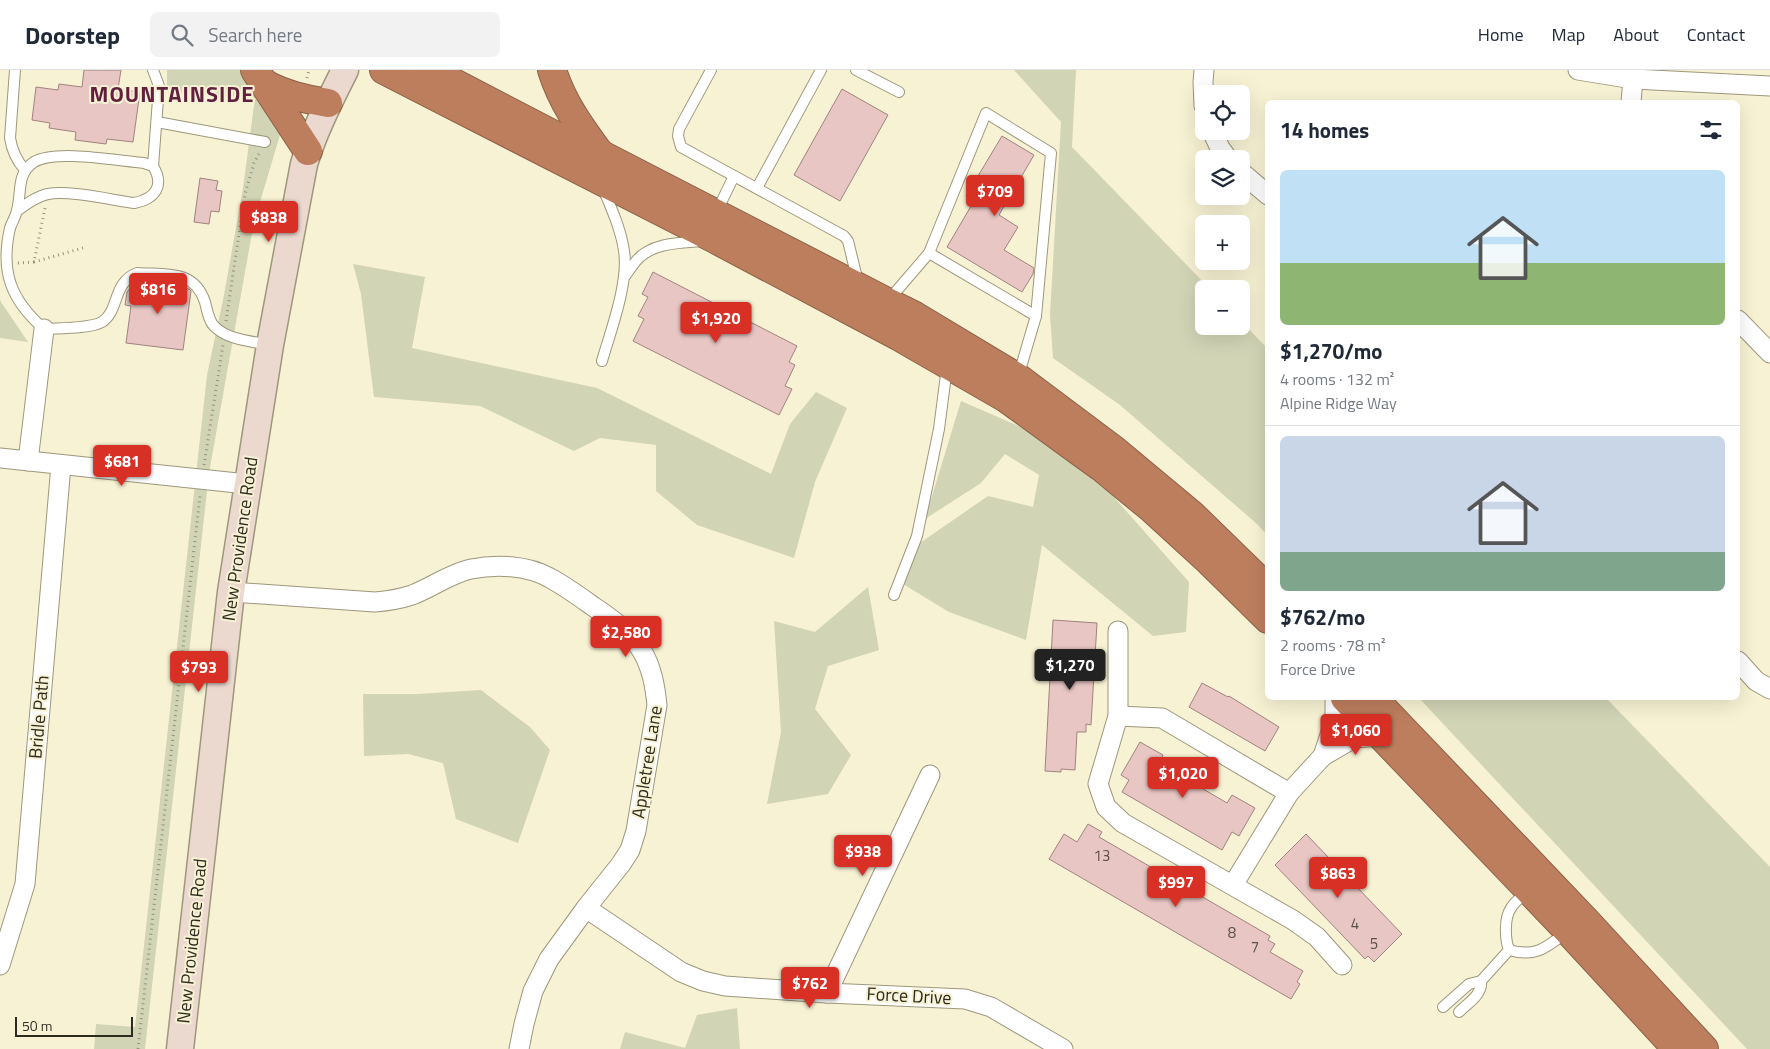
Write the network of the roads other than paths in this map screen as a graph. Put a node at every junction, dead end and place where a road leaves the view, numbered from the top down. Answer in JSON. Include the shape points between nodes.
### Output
{"nodes":[{"id":1,"x":15,"y":70,"type":"edge"},
{"id":2,"x":153,"y":70,"type":"edge"},
{"id":3,"x":345,"y":70,"type":"edge"},
{"id":4,"x":384,"y":70,"type":"edge"},
{"id":5,"x":429,"y":70,"type":"edge"},
{"id":6,"x":552,"y":70,"type":"edge"},
{"id":7,"x":711,"y":70,"type":"edge"},
{"id":8,"x":821,"y":70,"type":"edge"},
{"id":9,"x":856,"y":70,"type":"edge"},
{"id":10,"x":1204,"y":70,"type":"edge"},
{"id":11,"x":1578,"y":70,"type":"edge"},
{"id":12,"x":456,"y":76,"type":"edge"},
{"id":13,"x":260,"y":77,"type":"edge"},
{"id":14,"x":1633,"y":79,"type":"junction"},
{"id":15,"x":1202,"y":85,"type":"edge"},
{"id":16,"x":1770,"y":86,"type":"edge"},
{"id":17,"x":899,"y":92,"type":"dead end"},
{"id":18,"x":1631,"y":100,"type":"edge"},
{"id":19,"x":328,"y":103,"type":"junction"},
{"id":20,"x":157,"y":122,"type":"junction"},
{"id":21,"x":265,"y":142,"type":"road end"},
{"id":22,"x":308,"y":151,"type":"junction"},
{"id":23,"x":153,"y":166,"type":"junction"},
{"id":24,"x":600,"y":167,"type":"junction"},
{"id":25,"x":25,"y":170,"type":"junction"},
{"id":26,"x":734,"y":176,"type":"junction"},
{"id":27,"x":1250,"y":180,"type":"edge"},
{"id":28,"x":757,"y":188,"type":"junction"},
{"id":29,"x":1265,"y":192,"type":"edge"},
{"id":30,"x":17,"y":211,"type":"junction"},
{"id":31,"x":715,"y":226,"type":"junction"},
{"id":32,"x":929,"y":253,"type":"junction"},
{"id":33,"x":625,"y":277,"type":"junction"},
{"id":34,"x":860,"y":288,"type":"junction"},
{"id":35,"x":887,"y":302,"type":"junction"},
{"id":36,"x":1036,"y":316,"type":"junction"},
{"id":37,"x":1740,"y":322,"type":"edge"},
{"id":38,"x":44,"y":329,"type":"junction"},
{"id":39,"x":270,"y":345,"type":"junction"},
{"id":40,"x":1770,"y":353,"type":"edge"},
{"id":41,"x":602,"y":361,"type":"dead end"},
{"id":42,"x":947,"y":363,"type":"junction"},
{"id":43,"x":1018,"y":378,"type":"junction"},
{"id":44,"x":0,"y":458,"type":"edge"},
{"id":45,"x":28,"y":461,"type":"junction"},
{"id":46,"x":61,"y":465,"type":"junction"},
{"id":47,"x":247,"y":484,"type":"junction"},
{"id":48,"x":1265,"y":586,"type":"edge"},
{"id":49,"x":231,"y":592,"type":"junction"},
{"id":50,"x":894,"y":595,"type":"dead end"},
{"id":51,"x":1265,"y":616,"type":"edge"},
{"id":52,"x":1118,"y":631,"type":"dead end"},
{"id":53,"x":1740,"y":663,"type":"edge"},
{"id":54,"x":1770,"y":690,"type":"edge"},
{"id":55,"x":1336,"y":700,"type":"edge"},
{"id":56,"x":1347,"y":700,"type":"edge"},
{"id":57,"x":1375,"y":700,"type":"edge"},
{"id":58,"x":1118,"y":716,"type":"junction"},
{"id":59,"x":1381,"y":736,"type":"junction"},
{"id":60,"x":1324,"y":756,"type":"junction"},
{"id":61,"x":930,"y":775,"type":"dead end"},
{"id":62,"x":1289,"y":793,"type":"junction"},
{"id":63,"x":1233,"y":886,"type":"junction"},
{"id":64,"x":1528,"y":890,"type":"junction"},
{"id":65,"x":586,"y":908,"type":"junction"},
{"id":66,"x":1568,"y":931,"type":"junction"},
{"id":67,"x":1509,"y":950,"type":"junction"},
{"id":68,"x":1,"y":954,"type":"edge"},
{"id":69,"x":1342,"y":965,"type":"dead end"},
{"id":70,"x":1481,"y":981,"type":"junction"},
{"id":71,"x":827,"y":993,"type":"junction"},
{"id":72,"x":1443,"y":1007,"type":"dead end"},
{"id":73,"x":1460,"y":1012,"type":"dead end"},
{"id":74,"x":180,"y":1049,"type":"edge"},
{"id":75,"x":519,"y":1049,"type":"edge"},
{"id":76,"x":1063,"y":1049,"type":"edge"},
{"id":77,"x":1677,"y":1049,"type":"edge"},
{"id":78,"x":1704,"y":1049,"type":"edge"}],
"edges":[{"from":1,"to":25,"type":"lane","via":[[10,138],[16,160]]},
{"from":2,"to":20,"type":"lane","via":[[159,86]]},
{"from":3,"to":19,"type":"street","name":"New Providence Road"},
{"from":4,"to":24,"type":"highway"},
{"from":5,"to":12,"type":"highway"},
{"from":6,"to":24,"type":"highway","via":[[565,104]]},
{"from":7,"to":26,"type":"lane","via":[[679,129],[678,140],[684,149]]},
{"from":8,"to":28,"type":"lane"},
{"from":9,"to":17,"type":"lane"},
{"from":10,"to":15,"type":"street"},
{"from":11,"to":14,"type":"street"},
{"from":12,"to":24,"type":"highway","via":[[581,149]]},
{"from":13,"to":19,"type":"highway","via":[[281,93]]},
{"from":13,"to":22,"type":"highway"},
{"from":14,"to":16,"type":"street"},
{"from":14,"to":18,"type":"street"},
{"from":19,"to":22,"type":"street","name":"New Providence Road"},
{"from":20,"to":21,"type":"lane"},
{"from":20,"to":23,"type":"lane"},
{"from":22,"to":39,"type":"street","name":"New Providence Road"},
{"from":23,"to":25,"type":"lane","via":[[60,155],[35,162]]},
{"from":23,"to":30,"type":"lane","via":[[158,186],[150,198],[142,201],[134,203],[65,193],[47,194]]},
{"from":24,"to":31,"type":"highway"},
{"from":24,"to":33,"type":"lane","via":[[623,242]]},
{"from":25,"to":30,"type":"lane"},
{"from":26,"to":28,"type":"lane"},
{"from":26,"to":31,"type":"lane"},
{"from":27,"to":29,"type":"street"},
{"from":28,"to":34,"type":"lane","via":[[844,236]]},
{"from":30,"to":38,"type":"lane","via":[[5,246],[8,284],[30,317]]},
{"from":31,"to":33,"type":"lane","via":[[650,250],[637,260]]},
{"from":31,"to":34,"type":"highway"},
{"from":31,"to":42,"type":"highway"},
{"from":32,"to":35,"type":"lane"},
{"from":32,"to":36,"type":"lane"},
{"from":32,"to":36,"type":"lane","via":[[986,113],[1051,153]]},
{"from":33,"to":41,"type":"lane"},
{"from":34,"to":35,"type":"highway"},
{"from":35,"to":43,"type":"highway"},
{"from":36,"to":43,"type":"lane"},
{"from":37,"to":40,"type":"street"},
{"from":38,"to":39,"type":"lane","via":[[102,322],[125,279],[137,273],[190,279],[203,295],[212,326],[224,334]]},
{"from":38,"to":45,"type":"street"},
{"from":39,"to":47,"type":"street","name":"New Providence Road"},
{"from":42,"to":50,"type":"lane","via":[[939,429],[917,536]]},
{"from":42,"to":51,"type":"highway","via":[[1006,398],[1101,467],[1151,508]]},
{"from":43,"to":48,"type":"highway","via":[[1114,450],[1192,515]]},
{"from":44,"to":45,"type":"street"},
{"from":45,"to":46,"type":"street"},
{"from":46,"to":47,"type":"street"},
{"from":46,"to":68,"type":"street","name":"Bridle Path","via":[[24,884]]},
{"from":47,"to":49,"type":"street","name":"New Providence Road"},
{"from":49,"to":65,"type":"street","name":"Appletree Lane","via":[[388,601],[414,594],[452,574],[472,569],[512,567],[549,577],[604,614],[627,634],[641,649],[653,679],[657,705],[654,727],[630,850]]},
{"from":49,"to":74,"type":"street","name":"New Providence Road"},
{"from":52,"to":58,"type":"street"},
{"from":53,"to":54,"type":"street"},
{"from":55,"to":60,"type":"street","via":[[1335,720]]},
{"from":56,"to":59,"type":"highway"},
{"from":57,"to":78,"type":"highway"},
{"from":58,"to":62,"type":"street","via":[[1162,718]]},
{"from":58,"to":63,"type":"street","via":[[1098,784],[1106,807],[1123,823]]},
{"from":59,"to":60,"type":"street","via":[[1354,738]]},
{"from":59,"to":64,"type":"highway"},
{"from":60,"to":62,"type":"street"},
{"from":61,"to":71,"type":"street"},
{"from":62,"to":63,"type":"street"},
{"from":63,"to":69,"type":"street","via":[[1317,937]]},
{"from":64,"to":66,"type":"highway"},
{"from":64,"to":67,"type":"lane","via":[[1510,908],[1507,922]]},
{"from":65,"to":71,"type":"street","name":"Force Drive","via":[[681,972],[703,981],[726,986]]},
{"from":65,"to":75,"type":"street","name":"Appletree Lane","via":[[549,959],[532,991]]},
{"from":66,"to":67,"type":"lane","via":[[1532,954]]},
{"from":66,"to":77,"type":"highway"},
{"from":67,"to":70,"type":"lane"},
{"from":70,"to":72,"type":"lane","via":[[1469,984]]},
{"from":70,"to":73,"type":"lane","via":[[1479,993]]},
{"from":71,"to":76,"type":"street","name":"Force Drive","via":[[965,999],[991,1007]]}]}
